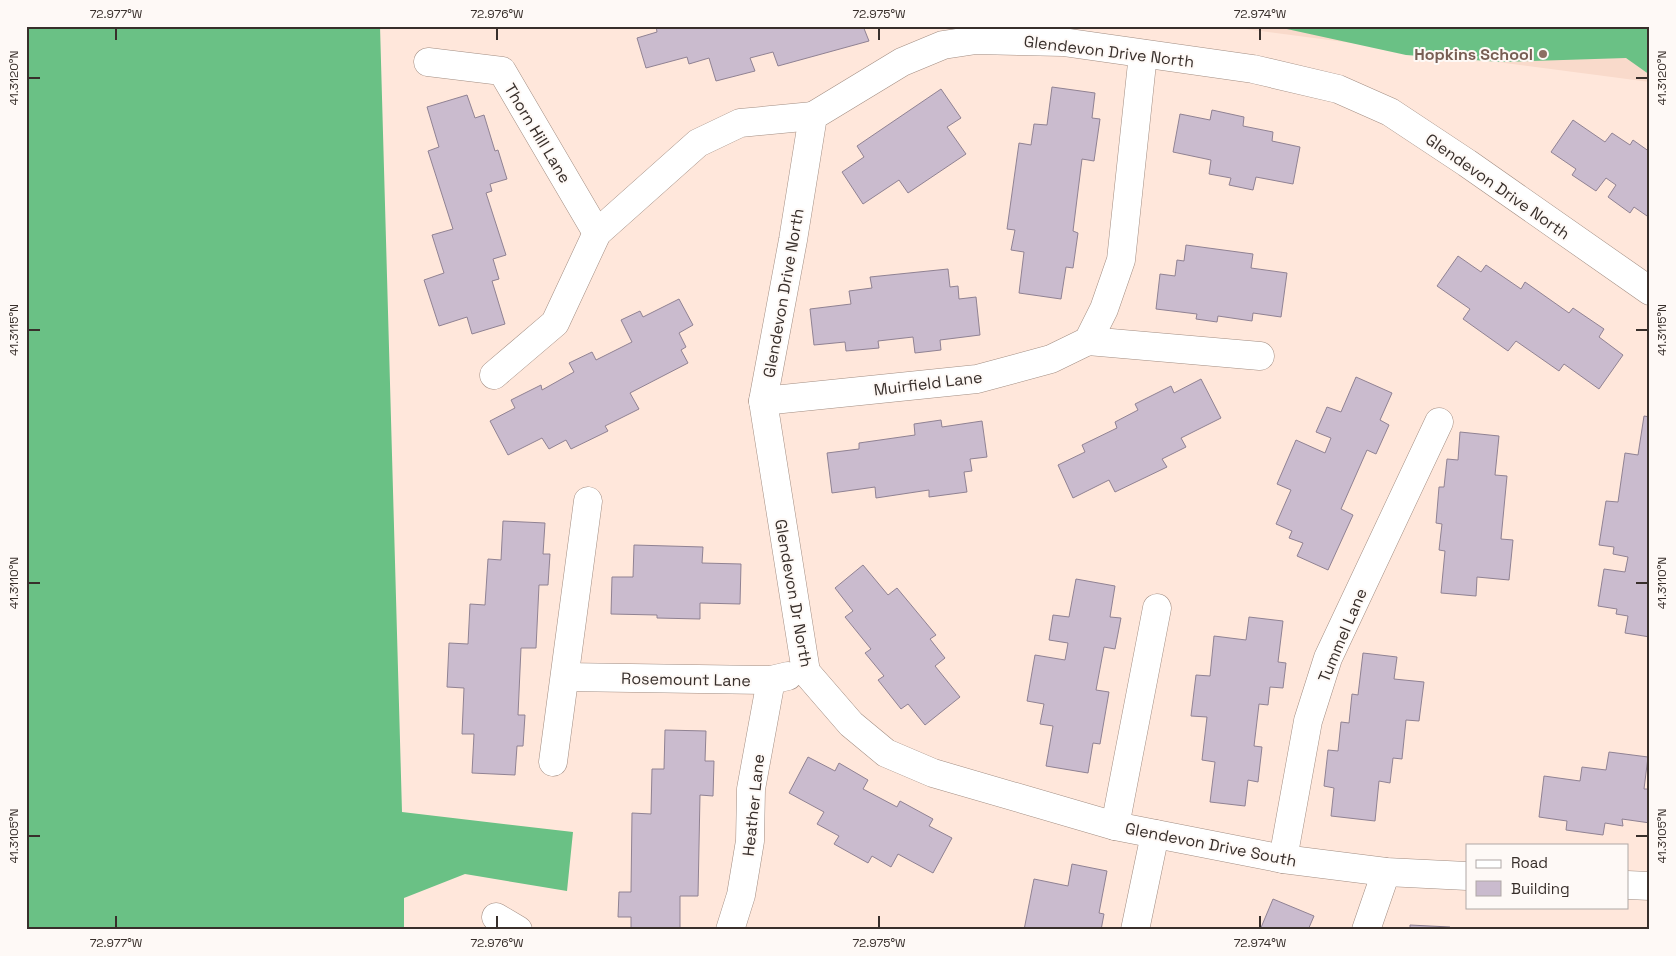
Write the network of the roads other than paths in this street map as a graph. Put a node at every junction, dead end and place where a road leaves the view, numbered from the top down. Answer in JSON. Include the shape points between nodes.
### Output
{"nodes":[{"id":1,"x":1143,"y":54,"type":"junction"},
{"id":2,"x":428,"y":62,"type":"dead end"},
{"id":3,"x":813,"y":116,"type":"junction"},
{"id":4,"x":597,"y":233,"type":"junction"},
{"id":5,"x":1650,"y":291,"type":"edge"},
{"id":6,"x":1088,"y":340,"type":"junction"},
{"id":7,"x":1260,"y":356,"type":"dead end"},
{"id":8,"x":494,"y":375,"type":"dead end"},
{"id":9,"x":763,"y":401,"type":"junction"},
{"id":10,"x":1439,"y":422,"type":"dead end"},
{"id":11,"x":588,"y":501,"type":"dead end"},
{"id":12,"x":1157,"y":608,"type":"dead end"},
{"id":13,"x":806,"y":672,"type":"junction"},
{"id":14,"x":564,"y":677,"type":"junction"},
{"id":15,"x":771,"y":680,"type":"junction"},
{"id":16,"x":554,"y":762,"type":"dead end"},
{"id":17,"x":1115,"y":826,"type":"junction"},
{"id":18,"x":1155,"y":834,"type":"junction"},
{"id":19,"x":1283,"y":859,"type":"junction"},
{"id":20,"x":1386,"y":872,"type":"junction"},
{"id":21,"x":1466,"y":876,"type":"edge"},
{"id":22,"x":1628,"y":884,"type":"edge"},
{"id":23,"x":1650,"y":886,"type":"edge"},
{"id":24,"x":730,"y":930,"type":"edge"},
{"id":25,"x":1135,"y":930,"type":"edge"},
{"id":26,"x":1366,"y":930,"type":"edge"}],
"edges":[{"from":1,"to":3,"type":"street","name":"Glendevon Drive North","via":[[1062,42],[976,40],[943,45],[902,62]]},
{"from":1,"to":5,"type":"street","name":"Glendevon Drive North","via":[[1272,73],[1338,89],[1390,112]]},
{"from":1,"to":6,"type":"street","via":[[1121,260],[1104,309]]},
{"from":2,"to":4,"type":"street","name":"Thorn Hill Lane","via":[[502,71]]},
{"from":3,"to":4,"type":"street","via":[[740,123],[698,143]]},
{"from":3,"to":9,"type":"street","name":"Glendevon Drive North"},
{"from":4,"to":8,"type":"street","via":[[555,323]]},
{"from":6,"to":7,"type":"street"},
{"from":6,"to":9,"type":"street","name":"Muirfield Lane","via":[[1051,359],[977,380]]},
{"from":9,"to":13,"type":"street","name":"Glendevon Dr North"},
{"from":10,"to":19,"type":"street","name":"Tummel Lane","via":[[1328,658],[1308,721]]},
{"from":11,"to":14,"type":"street"},
{"from":12,"to":17,"type":"street","name":"Glendevon Drive South"},
{"from":13,"to":15,"type":"street","name":"Rosemount Lane"},
{"from":13,"to":17,"type":"street","name":"Glendevon Dr North","via":[[850,724],[886,753],[933,773]]},
{"from":14,"to":15,"type":"street","name":"Rosemount Lane"},
{"from":14,"to":16,"type":"street"},
{"from":15,"to":24,"type":"street","name":"Heather Lane","via":[[751,789],[750,841],[741,895]]},
{"from":17,"to":18,"type":"street","name":"Glendevon Drive South"},
{"from":18,"to":19,"type":"street","name":"Glendevon Drive South"},
{"from":18,"to":25,"type":"street"},
{"from":19,"to":20,"type":"street","name":"Glendevon Drive South"},
{"from":20,"to":21,"type":"street","name":"Glendevon Drive South"},
{"from":20,"to":26,"type":"street"},
{"from":22,"to":23,"type":"street"}]}
